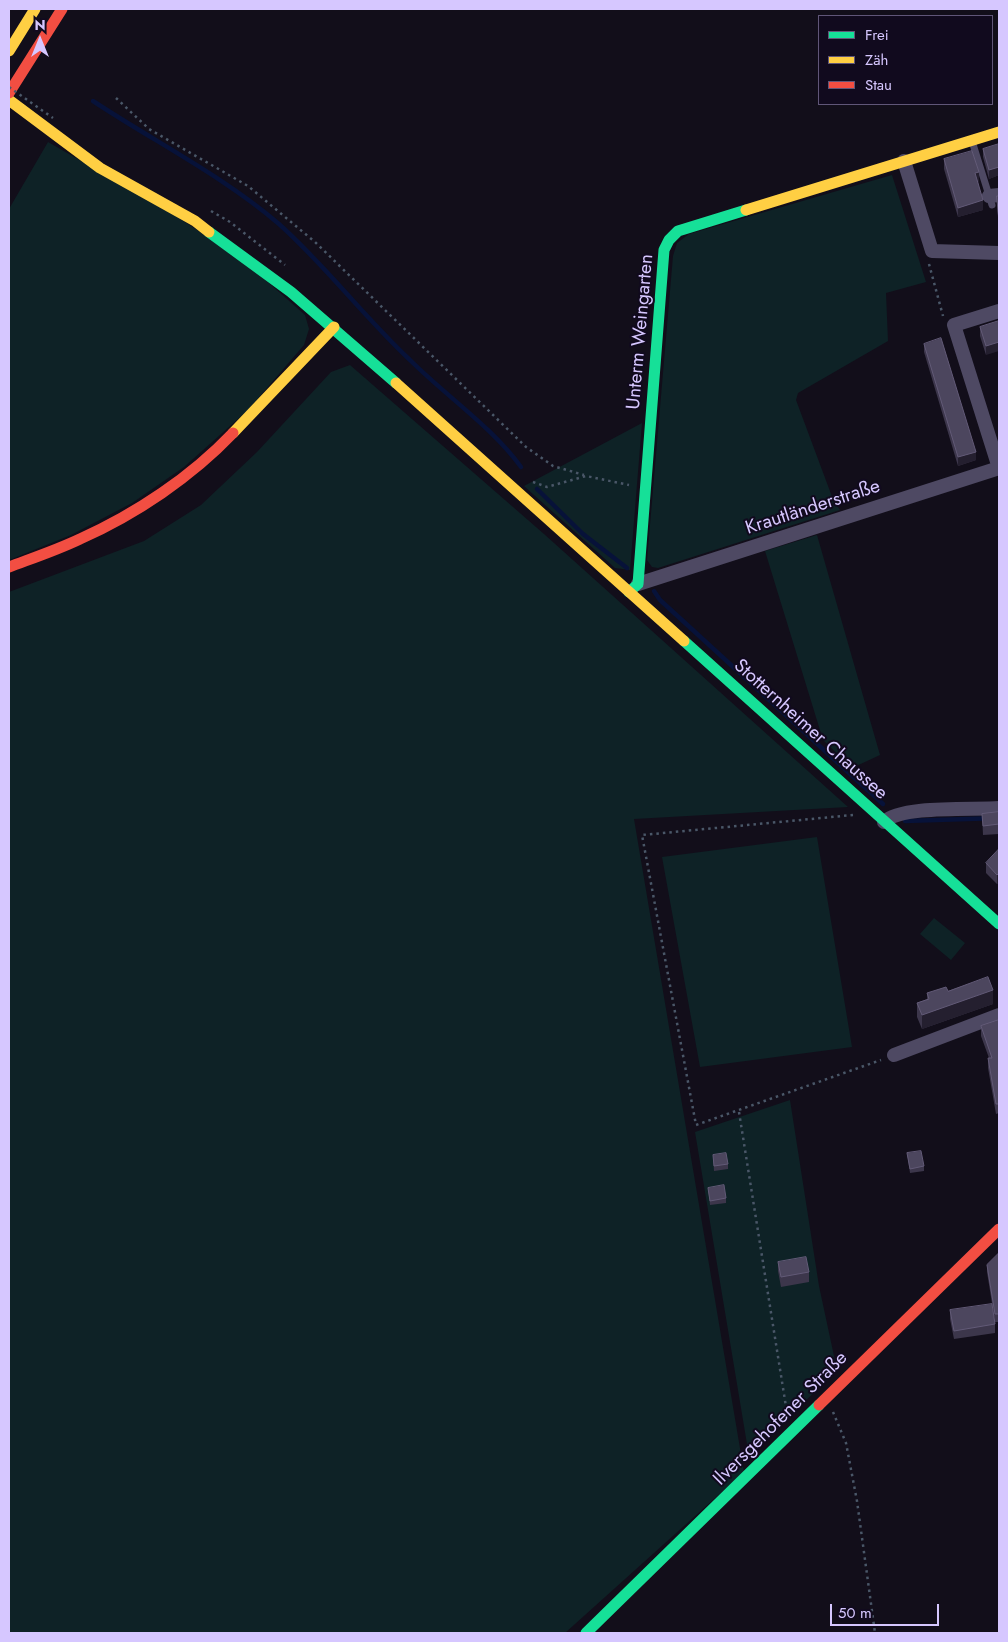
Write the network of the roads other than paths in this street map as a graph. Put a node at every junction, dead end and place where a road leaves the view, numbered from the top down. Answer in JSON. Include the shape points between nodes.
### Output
{"nodes":[{"id":1,"x":35,"y":9,"type":"edge"},
{"id":2,"x":62,"y":9,"type":"edge"},
{"id":3,"x":9,"y":51,"type":"edge"},
{"id":4,"x":9,"y":93,"type":"edge"},
{"id":5,"x":9,"y":100,"type":"edge"},
{"id":6,"x":999,"y":132,"type":"edge"},
{"id":7,"x":972,"y":140,"type":"junction"},
{"id":8,"x":904,"y":161,"type":"junction"},
{"id":9,"x":993,"y":198,"type":"edge"},
{"id":10,"x":999,"y":253,"type":"edge"},
{"id":11,"x":999,"y":311,"type":"edge"},
{"id":12,"x":334,"y":327,"type":"junction"},
{"id":13,"x":999,"y":468,"type":"edge"},
{"id":14,"x":9,"y":567,"type":"edge"},
{"id":15,"x":634,"y":588,"type":"junction"},
{"id":16,"x":999,"y":808,"type":"edge"},
{"id":17,"x":884,"y":822,"type":"junction"},
{"id":18,"x":999,"y":924,"type":"edge"},
{"id":19,"x":999,"y":1015,"type":"edge"},
{"id":20,"x":894,"y":1055,"type":"road end"},
{"id":21,"x":999,"y":1229,"type":"edge"},
{"id":22,"x":586,"y":1633,"type":"edge"}],
"edges":[{"from":1,"to":3,"type":"main road"},
{"from":2,"to":4,"type":"main road"},
{"from":5,"to":12,"type":"main road","name":"Stotternheimer Chaussee","via":[[100,168],[195,221]]},
{"from":6,"to":7,"type":"main road","name":"Unterm Weingarten"},
{"from":7,"to":8,"type":"main road","name":"Unterm Weingarten"},
{"from":7,"to":9,"type":"lane"},
{"from":8,"to":10,"type":"street","via":[[932,251]]},
{"from":8,"to":15,"type":"main road","name":"Unterm Weingarten","via":[[678,231],[669,240],[664,250]]},
{"from":11,"to":13,"type":"street","via":[[954,325]]},
{"from":12,"to":14,"type":"main road","via":[[213,454],[144,505],[81,539]]},
{"from":12,"to":15,"type":"main road","name":"Stotternheimer Chaussee","via":[[596,563]]},
{"from":13,"to":15,"type":"street","name":"Krautländerstraße"},
{"from":15,"to":17,"type":"main road","name":"Stotternheimer Chaussee"},
{"from":16,"to":17,"type":"street","via":[[905,812]]},
{"from":17,"to":18,"type":"main road","name":"Stotternheimer Chaussee"},
{"from":19,"to":20,"type":"street"},
{"from":21,"to":22,"type":"main road","name":"Ilversgehofener Straße"}]}
